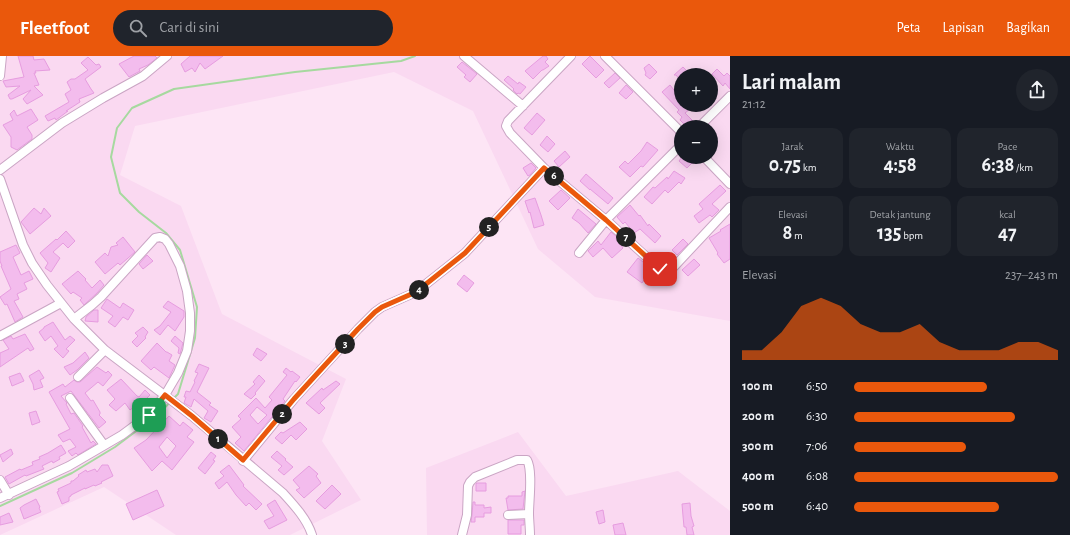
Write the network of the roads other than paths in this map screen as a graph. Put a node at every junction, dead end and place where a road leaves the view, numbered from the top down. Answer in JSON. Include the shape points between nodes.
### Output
{"nodes":[{"id":1,"x":2,"y":56,"type":"edge"},
{"id":2,"x":464,"y":56,"type":"edge"},
{"id":3,"x":571,"y":56,"type":"edge"},
{"id":4,"x":605,"y":56,"type":"edge"},
{"id":5,"x":163,"y":58,"type":"edge"},
{"id":6,"x":0,"y":76,"type":"edge"},
{"id":7,"x":730,"y":96,"type":"edge"},
{"id":8,"x":523,"y":106,"type":"junction"},
{"id":9,"x":706,"y":120,"type":"edge"},
{"id":10,"x":674,"y":125,"type":"edge"},
{"id":11,"x":674,"y":152,"type":"edge"},
{"id":12,"x":711,"y":164,"type":"edge"},
{"id":13,"x":544,"y":168,"type":"junction"},
{"id":14,"x":0,"y":170,"type":"edge"},
{"id":15,"x":0,"y":179,"type":"edge"},
{"id":16,"x":730,"y":184,"type":"edge"},
{"id":17,"x":730,"y":207,"type":"edge"},
{"id":18,"x":606,"y":220,"type":"junction"},
{"id":19,"x":579,"y":253,"type":"dead end"},
{"id":20,"x":61,"y":303,"type":"junction"},
{"id":21,"x":74,"y":319,"type":"junction"},
{"id":22,"x":0,"y":336,"type":"edge"},
{"id":23,"x":105,"y":350,"type":"junction"},
{"id":24,"x":78,"y":377,"type":"dead end"},
{"id":25,"x":165,"y":395,"type":"junction"},
{"id":26,"x":70,"y":398,"type":"dead end"},
{"id":27,"x":104,"y":445,"type":"junction"},
{"id":28,"x":243,"y":460,"type":"junction"},
{"id":29,"x":0,"y":480,"type":"edge"},
{"id":30,"x":9,"y":495,"type":"junction"},
{"id":31,"x":0,"y":498,"type":"edge"},
{"id":32,"x":529,"y":514,"type":"junction"},
{"id":33,"x":508,"y":515,"type":"dead end"},
{"id":34,"x":312,"y":535,"type":"edge"},
{"id":35,"x":462,"y":535,"type":"edge"},
{"id":36,"x":530,"y":535,"type":"edge"}],
"edges":[{"from":1,"to":6,"type":"street"},
{"from":2,"to":8,"type":"street"},
{"from":3,"to":8,"type":"street"},
{"from":4,"to":10,"type":"street"},
{"from":5,"to":14,"type":"street","via":[[143,76],[62,124]]},
{"from":7,"to":9,"type":"street"},
{"from":8,"to":13,"type":"street","via":[[508,121],[507,129]]},
{"from":11,"to":18,"type":"street"},
{"from":12,"to":16,"type":"street"},
{"from":13,"to":18,"type":"street"},
{"from":13,"to":28,"type":"street","via":[[465,253],[416,292],[375,312],[294,399]]},
{"from":15,"to":20,"type":"street","via":[[23,245],[39,274]]},
{"from":17,"to":18,"type":"street","via":[[669,272],[664,273]]},
{"from":18,"to":19,"type":"street"},
{"from":20,"to":21,"type":"street"},
{"from":20,"to":22,"type":"street"},
{"from":21,"to":23,"type":"street"},
{"from":21,"to":25,"type":"street","via":[[92,305],[155,238],[165,239],[180,266],[187,291],[190,331],[178,373]]},
{"from":23,"to":24,"type":"street"},
{"from":23,"to":25,"type":"street"},
{"from":25,"to":27,"type":"street","via":[[149,415]]},
{"from":25,"to":28,"type":"street"},
{"from":26,"to":27,"type":"street"},
{"from":27,"to":30,"type":"street"},
{"from":28,"to":34,"type":"street","via":[[282,493],[303,518]]},
{"from":29,"to":30,"type":"street"},
{"from":30,"to":31,"type":"street"},
{"from":32,"to":33,"type":"street"},
{"from":32,"to":35,"type":"street","via":[[529,464],[527,460],[517,460],[475,477],[470,482],[467,516]]},
{"from":32,"to":36,"type":"street"}]}
